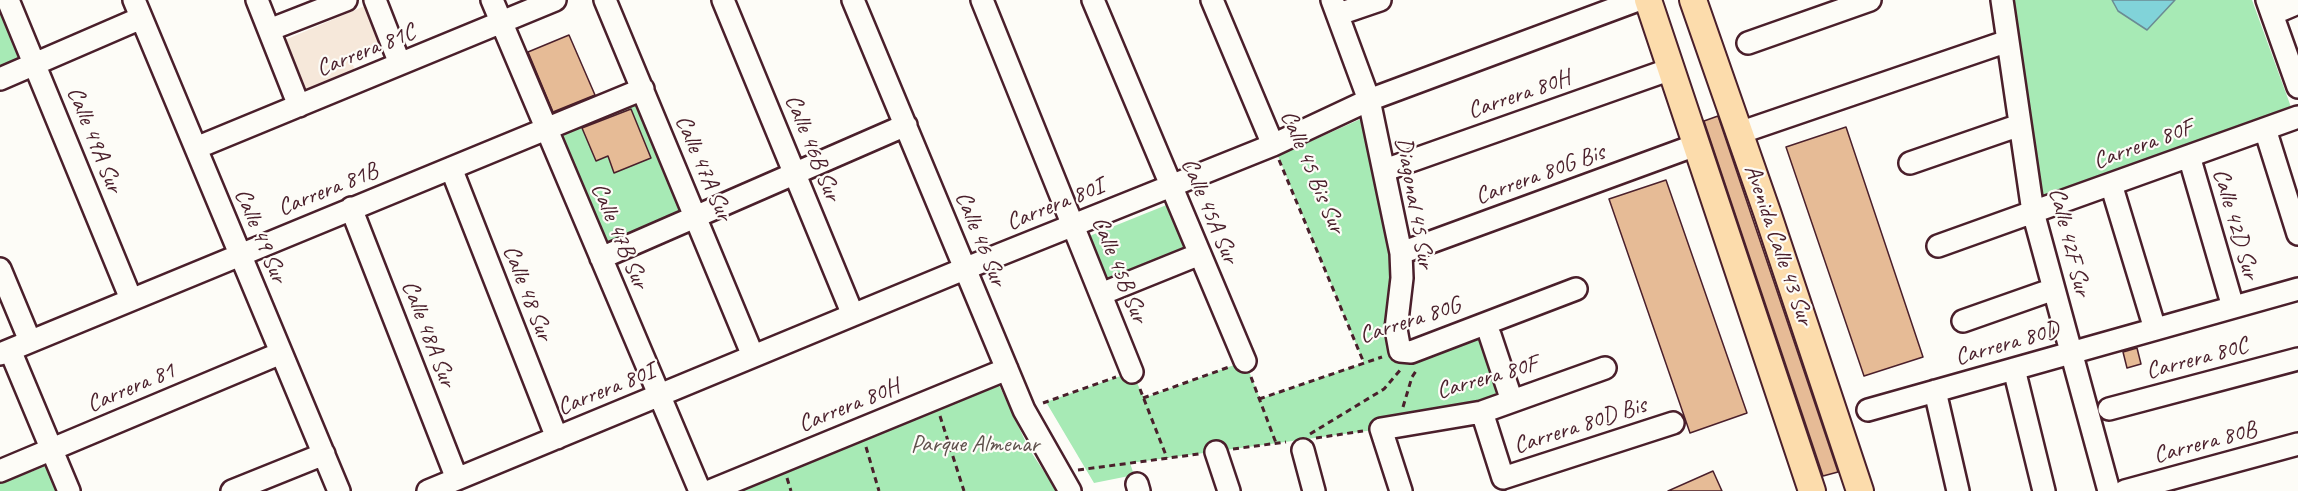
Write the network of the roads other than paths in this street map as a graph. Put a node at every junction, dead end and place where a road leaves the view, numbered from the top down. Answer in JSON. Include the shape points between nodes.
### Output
{"nodes":[{"id":1,"x":8,"y":0,"type":"edge"},
{"id":2,"x":257,"y":0,"type":"edge"},
{"id":3,"x":346,"y":0,"type":"edge"},
{"id":4,"x":375,"y":0,"type":"edge"},
{"id":5,"x":492,"y":0,"type":"edge"},
{"id":6,"x":555,"y":0,"type":"edge"},
{"id":7,"x":605,"y":0,"type":"edge"},
{"id":8,"x":723,"y":0,"type":"edge"},
{"id":9,"x":853,"y":0,"type":"edge"},
{"id":10,"x":982,"y":0,"type":"edge"},
{"id":11,"x":1093,"y":0,"type":"edge"},
{"id":12,"x":1380,"y":0,"type":"edge"},
{"id":13,"x":1638,"y":0,"type":"edge"},
{"id":14,"x":1648,"y":0,"type":"edge"},
{"id":15,"x":1693,"y":0,"type":"edge"},
{"id":16,"x":1870,"y":0,"type":"edge"},
{"id":17,"x":2002,"y":0,"type":"edge"},
{"id":18,"x":1215,"y":1,"type":"edge"},
{"id":19,"x":2298,"y":3,"type":"edge"},
{"id":20,"x":1343,"y":6,"type":"edge"},
{"id":21,"x":2270,"y":7,"type":"edge"},
{"id":22,"x":138,"y":9,"type":"edge"},
{"id":23,"x":502,"y":22,"type":"junction"},
{"id":24,"x":269,"y":30,"type":"junction"},
{"id":25,"x":2008,"y":40,"type":"junction"},
{"id":26,"x":1748,"y":43,"type":"dead end"},
{"id":27,"x":35,"y":64,"type":"junction"},
{"id":28,"x":400,"y":64,"type":"junction"},
{"id":29,"x":1671,"y":69,"type":"junction"},
{"id":30,"x":0,"y":78,"type":"edge"},
{"id":31,"x":2298,"y":87,"type":"edge"},
{"id":32,"x":643,"y":89,"type":"junction"},
{"id":33,"x":1369,"y":100,"type":"junction"},
{"id":34,"x":299,"y":106,"type":"junction"},
{"id":35,"x":2298,"y":117,"type":"edge"},
{"id":36,"x":906,"y":125,"type":"junction"},
{"id":37,"x":2020,"y":125,"type":"junction"},
{"id":38,"x":547,"y":129,"type":"junction"},
{"id":39,"x":2265,"y":129,"type":"junction"},
{"id":40,"x":1740,"y":133,"type":"junction"},
{"id":41,"x":1273,"y":145,"type":"junction"},
{"id":42,"x":1696,"y":145,"type":"junction"},
{"id":43,"x":196,"y":148,"type":"junction"},
{"id":44,"x":2188,"y":156,"type":"junction"},
{"id":45,"x":1910,"y":163,"type":"dead end"},
{"id":46,"x":451,"y":168,"type":"junction"},
{"id":47,"x":1385,"y":170,"type":"junction"},
{"id":48,"x":796,"y":173,"type":"junction"},
{"id":49,"x":2111,"y":184,"type":"junction"},
{"id":50,"x":1171,"y":186,"type":"junction"},
{"id":51,"x":351,"y":208,"type":"junction"},
{"id":52,"x":2033,"y":212,"type":"junction"},
{"id":53,"x":696,"y":217,"type":"junction"},
{"id":54,"x":1073,"y":225,"type":"junction"},
{"id":55,"x":2298,"y":234,"type":"edge"},
{"id":56,"x":1938,"y":246,"type":"dead end"},
{"id":57,"x":1401,"y":253,"type":"junction"},
{"id":58,"x":240,"y":254,"type":"junction"},
{"id":59,"x":1200,"y":254,"type":"junction"},
{"id":60,"x":601,"y":258,"type":"junction"},
{"id":61,"x":0,"y":269,"type":"edge"},
{"id":62,"x":964,"y":269,"type":"junction"},
{"id":63,"x":1576,"y":289,"type":"dead end"},
{"id":64,"x":2054,"y":289,"type":"junction"},
{"id":65,"x":2298,"y":289,"type":"edge"},
{"id":66,"x":1101,"y":294,"type":"junction"},
{"id":67,"x":132,"y":299,"type":"junction"},
{"id":68,"x":2233,"y":307,"type":"junction"},
{"id":69,"x":853,"y":315,"type":"junction"},
{"id":70,"x":1963,"y":321,"type":"dead end"},
{"id":71,"x":2155,"y":329,"type":"junction"},
{"id":72,"x":1490,"y":335,"type":"dead end"},
{"id":73,"x":30,"y":341,"type":"junction"},
{"id":74,"x":5,"y":352,"type":"edge"},
{"id":75,"x":281,"y":352,"type":"junction"},
{"id":76,"x":2071,"y":352,"type":"junction"},
{"id":77,"x":753,"y":356,"type":"junction"},
{"id":78,"x":1410,"y":357,"type":"joint"},
{"id":79,"x":2298,"y":359,"type":"edge"},
{"id":80,"x":1245,"y":361,"type":"road end"},
{"id":81,"x":1605,"y":368,"type":"dead end"},
{"id":82,"x":1007,"y":369,"type":"junction"},
{"id":83,"x":2014,"y":369,"type":"junction"},
{"id":84,"x":1132,"y":372,"type":"road end"},
{"id":85,"x":1935,"y":391,"type":"junction"},
{"id":86,"x":659,"y":395,"type":"junction"},
{"id":87,"x":1512,"y":401,"type":"junction"},
{"id":88,"x":2109,"y":409,"type":"dead end"},
{"id":89,"x":1868,"y":410,"type":"dead end"},
{"id":90,"x":1482,"y":412,"type":"junction"},
{"id":91,"x":1673,"y":423,"type":"dead end"},
{"id":92,"x":557,"y":438,"type":"junction"},
{"id":93,"x":1306,"y":442,"type":"road end"},
{"id":94,"x":2298,"y":444,"type":"edge"},
{"id":95,"x":52,"y":449,"type":"junction"},
{"id":96,"x":1216,"y":452,"type":"dead end"},
{"id":97,"x":324,"y":453,"type":"junction"},
{"id":98,"x":0,"y":471,"type":"edge"},
{"id":99,"x":457,"y":479,"type":"junction"},
{"id":100,"x":69,"y":491,"type":"edge"},
{"id":101,"x":232,"y":491,"type":"edge"},
{"id":102,"x":339,"y":491,"type":"edge"},
{"id":103,"x":428,"y":491,"type":"edge"},
{"id":104,"x":700,"y":491,"type":"edge"},
{"id":105,"x":710,"y":491,"type":"edge"},
{"id":106,"x":1070,"y":491,"type":"edge"},
{"id":107,"x":1229,"y":491,"type":"edge"},
{"id":108,"x":1314,"y":491,"type":"edge"},
{"id":109,"x":1401,"y":491,"type":"edge"},
{"id":110,"x":1812,"y":491,"type":"edge"},
{"id":111,"x":1860,"y":491,"type":"edge"},
{"id":112,"x":1958,"y":491,"type":"edge"},
{"id":113,"x":2044,"y":491,"type":"edge"},
{"id":114,"x":2109,"y":491,"type":"edge"},
{"id":115,"x":2126,"y":491,"type":"edge"}],
"edges":[{"from":1,"to":27,"type":"street","name":"Calle 49A Sur"},
{"from":2,"to":24,"type":"street"},
{"from":3,"to":24,"type":"street"},
{"from":4,"to":28,"type":"street"},
{"from":5,"to":23,"type":"street","name":"Calle 47B Sur"},
{"from":6,"to":23,"type":"street","name":"Carrera 81C"},
{"from":7,"to":32,"type":"street","name":"Calle 47A Sur"},
{"from":8,"to":48,"type":"street","name":"Calle 46B Sur"},
{"from":9,"to":36,"type":"street","name":"Calle 46 Sur"},
{"from":10,"to":54,"type":"street","name":"Calle 45B Sur"},
{"from":11,"to":50,"type":"street","name":"Calle 45A Sur"},
{"from":12,"to":20,"type":"street"},
{"from":13,"to":33,"type":"street","name":"Carrera 80I"},
{"from":14,"to":29,"type":"main road","name":"Avenida Calle 43 Sur"},
{"from":15,"to":40,"type":"main road","name":"Avenida Calle 43 Sur"},
{"from":16,"to":26,"type":"street"},
{"from":17,"to":25,"type":"street","name":"Calle 42F Sur"},
{"from":18,"to":41,"type":"street","name":"Calle 45 Bis Sur"},
{"from":19,"to":21,"type":"street"},
{"from":20,"to":33,"type":"street","name":"Diagonal 45 Sur"},
{"from":21,"to":31,"type":"street"},
{"from":22,"to":27,"type":"street"},
{"from":22,"to":43,"type":"street","name":"Calle 49 Sur"},
{"from":23,"to":28,"type":"street","name":"Carrera 81C"},
{"from":23,"to":38,"type":"street","name":"Calle 47B Sur"},
{"from":24,"to":34,"type":"street"},
{"from":25,"to":37,"type":"street","name":"Calle 42F Sur"},
{"from":25,"to":40,"type":"street"},
{"from":27,"to":30,"type":"street"},
{"from":27,"to":67,"type":"street","name":"Calle 49A Sur"},
{"from":28,"to":34,"type":"street","name":"Carrera 81C"},
{"from":29,"to":42,"type":"main road","name":"Avenida Calle 43 Sur"},
{"from":29,"to":47,"type":"street","name":"Carrera 80H"},
{"from":32,"to":38,"type":"street","name":"Carrera 81B"},
{"from":32,"to":53,"type":"street","name":"Calle 47A Sur"},
{"from":33,"to":41,"type":"street","name":"Carrera 80I"},
{"from":33,"to":47,"type":"street","name":"Diagonal 45 Sur"},
{"from":34,"to":43,"type":"street","name":"Carrera 81C"},
{"from":35,"to":39,"type":"street","name":"Carrera 80F"},
{"from":36,"to":48,"type":"street"},
{"from":36,"to":62,"type":"street","name":"Calle 46 Sur"},
{"from":37,"to":45,"type":"street"},
{"from":37,"to":52,"type":"street","name":"Calle 42F Sur"},
{"from":38,"to":46,"type":"street","name":"Carrera 81B"},
{"from":38,"to":60,"type":"street","name":"Calle 47B Sur"},
{"from":39,"to":44,"type":"street","name":"Carrera 80F"},
{"from":39,"to":55,"type":"street"},
{"from":40,"to":111,"type":"main road","name":"Avenida Calle 43 Sur"},
{"from":41,"to":50,"type":"street","name":"Carrera 80I"},
{"from":42,"to":57,"type":"street","name":"Carrera 80G Bis"},
{"from":42,"to":110,"type":"main road","name":"Avenida Calle 43 Sur"},
{"from":43,"to":58,"type":"street","name":"Calle 49 Sur"},
{"from":44,"to":49,"type":"street","name":"Carrera 80F"},
{"from":44,"to":68,"type":"street","name":"Calle 42D Sur"},
{"from":46,"to":51,"type":"street","name":"Carrera 81B"},
{"from":46,"to":92,"type":"street","name":"Calle 48 Sur"},
{"from":47,"to":57,"type":"street","name":"Diagonal 45 Sur"},
{"from":48,"to":53,"type":"street"},
{"from":48,"to":69,"type":"street","name":"Calle 46B Sur"},
{"from":49,"to":52,"type":"street","name":"Carrera 80F"},
{"from":49,"to":71,"type":"street"},
{"from":50,"to":54,"type":"street","name":"Carrera 80I"},
{"from":50,"to":59,"type":"street","name":"Calle 45A Sur"},
{"from":51,"to":58,"type":"street","name":"Carrera 81B"},
{"from":51,"to":99,"type":"street","name":"Calle 48A Sur"},
{"from":52,"to":56,"type":"street","name":"Carrera 80F"},
{"from":52,"to":64,"type":"street","name":"Calle 42F Sur"},
{"from":53,"to":60,"type":"street"},
{"from":53,"to":77,"type":"street","name":"Calle 47A Sur"},
{"from":54,"to":62,"type":"street","name":"Carrera 80I"},
{"from":54,"to":66,"type":"street","name":"Calle 45B Sur"},
{"from":57,"to":78,"type":"street","name":"Diagonal 45 Sur","via":[[1397,341]]},
{"from":58,"to":67,"type":"street","name":"Carrera 81B"},
{"from":58,"to":75,"type":"street","name":"Calle 49 Sur"},
{"from":59,"to":66,"type":"street"},
{"from":59,"to":80,"type":"street","name":"Calle 45A Sur"},
{"from":60,"to":86,"type":"street","name":"Calle 47B Sur"},
{"from":61,"to":73,"type":"street"},
{"from":62,"to":69,"type":"street","name":"Carrera 80I"},
{"from":62,"to":82,"type":"street","name":"Calle 46 Sur"},
{"from":63,"to":78,"type":"street","name":"Carrera 80G"},
{"from":64,"to":70,"type":"street"},
{"from":64,"to":76,"type":"street","name":"Calle 42F Sur"},
{"from":65,"to":68,"type":"street","name":"Carrera 80D"},
{"from":66,"to":84,"type":"street","name":"Calle 45B Sur"},
{"from":67,"to":73,"type":"street","name":"Carrera 81B"},
{"from":68,"to":71,"type":"street","name":"Carrera 80D"},
{"from":69,"to":77,"type":"street","name":"Carrera 80I"},
{"from":71,"to":76,"type":"street","name":"Carrera 80D"},
{"from":72,"to":87,"type":"street"},
{"from":73,"to":74,"type":"street","name":"Carrera 81B"},
{"from":74,"to":95,"type":"street"},
{"from":75,"to":95,"type":"street","name":"Carrera 81"},
{"from":75,"to":97,"type":"street","name":"Calle 49 Sur"},
{"from":76,"to":83,"type":"street","name":"Carrera 80D"},
{"from":76,"to":114,"type":"street","name":"Calle 42F Sur"},
{"from":77,"to":86,"type":"street","name":"Carrera 80I"},
{"from":79,"to":88,"type":"street","name":"Carrera 80C"},
{"from":81,"to":87,"type":"street","name":"Carrera 80F"},
{"from":82,"to":105,"type":"street","name":"Carrera 80H"},
{"from":82,"to":106,"type":"street","name":"Calle 46 Sur","via":[[1024,410]]},
{"from":83,"to":85,"type":"street","name":"Carrera 80D"},
{"from":83,"to":113,"type":"street"},
{"from":85,"to":89,"type":"street","name":"Carrera 80D"},
{"from":85,"to":112,"type":"street"},
{"from":86,"to":92,"type":"street","name":"Carrera 80I"},
{"from":86,"to":104,"type":"street","name":"Calle 47B Sur"},
{"from":87,"to":90,"type":"street","name":"Carrera 80F"},
{"from":90,"to":91,"type":"street","name":"Carrera 80D Bis","via":[[1503,478]]},
{"from":90,"to":109,"type":"street","name":"Carrera 80F","via":[[1390,428]]},
{"from":92,"to":99,"type":"street","name":"Carrera 80I"},
{"from":93,"to":108,"type":"street"},
{"from":94,"to":115,"type":"street","name":"Carrera 80B"},
{"from":95,"to":98,"type":"street","name":"Carrera 81"},
{"from":95,"to":100,"type":"street"},
{"from":96,"to":107,"type":"street"},
{"from":97,"to":101,"type":"street"},
{"from":97,"to":102,"type":"street","name":"Calle 49 Sur"},
{"from":99,"to":103,"type":"street","name":"Carrera 80I"}]}
